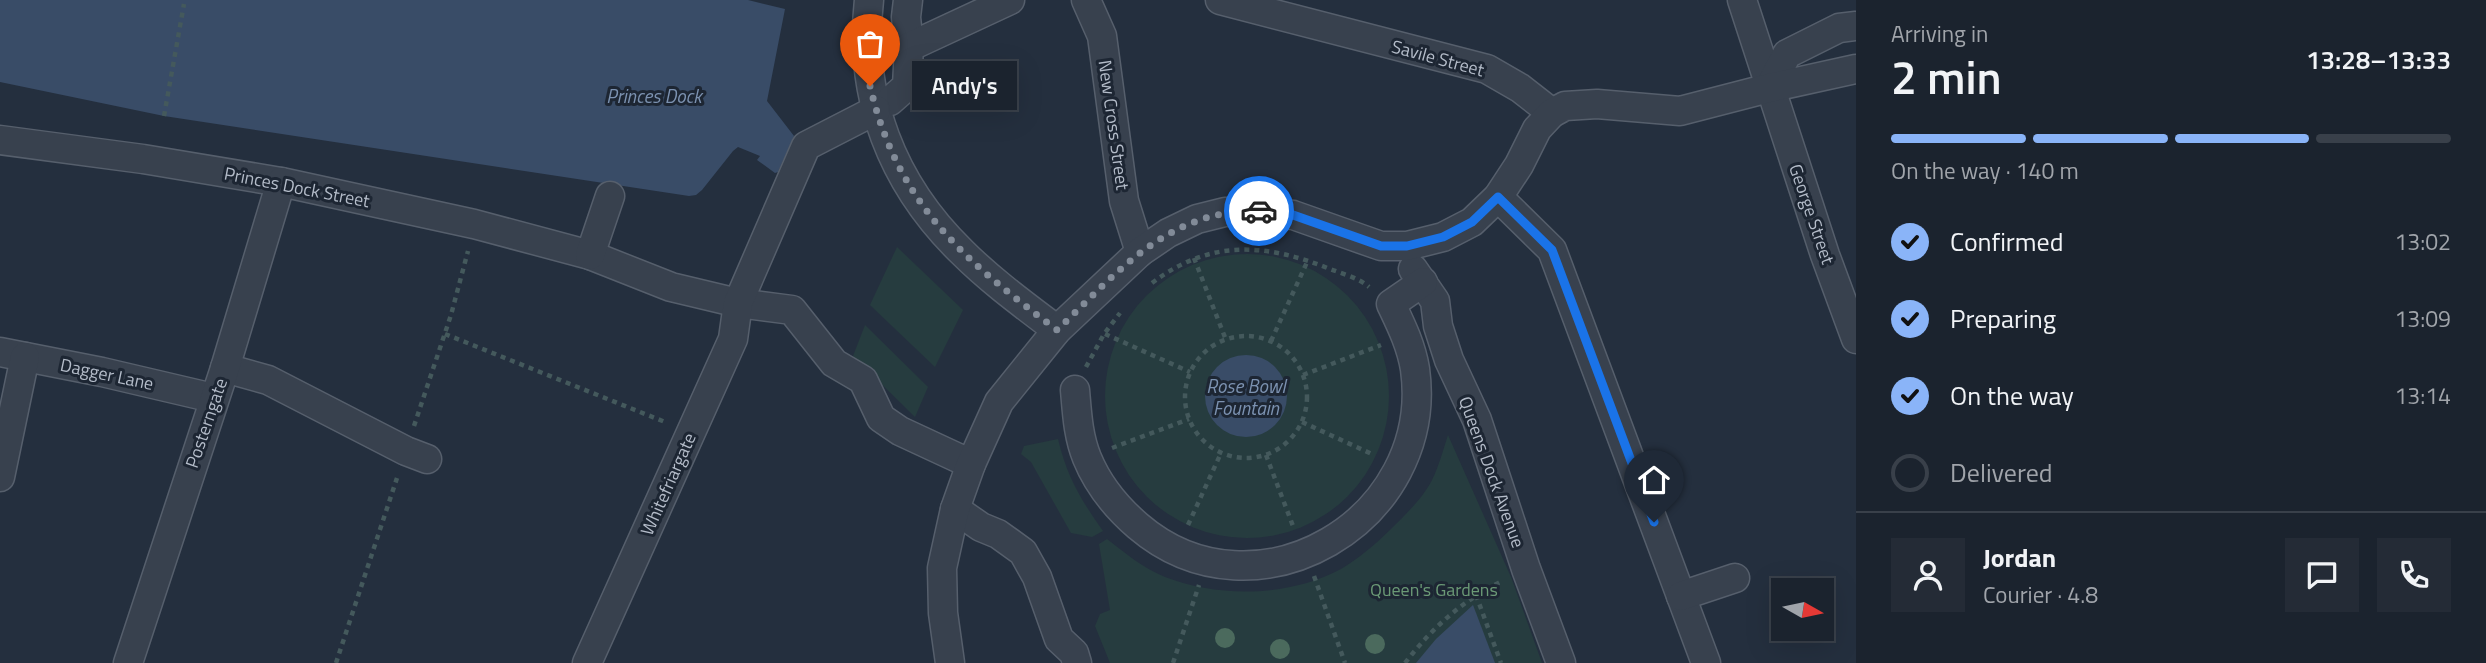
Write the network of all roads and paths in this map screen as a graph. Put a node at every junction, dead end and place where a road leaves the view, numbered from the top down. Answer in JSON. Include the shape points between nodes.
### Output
{"nodes":[{"id":1,"x":869,"y":0,"type":"edge"},
{"id":2,"x":908,"y":0,"type":"edge"},
{"id":3,"x":1010,"y":0,"type":"edge"},
{"id":4,"x":1086,"y":0,"type":"edge"},
{"id":5,"x":1220,"y":0,"type":"edge"},
{"id":6,"x":1313,"y":0,"type":"edge"},
{"id":7,"x":1742,"y":0,"type":"edge"},
{"id":8,"x":184,"y":4,"type":"dead end"},
{"id":9,"x":1289,"y":19,"type":"junction"},
{"id":10,"x":1856,"y":26,"type":"edge"},
{"id":11,"x":909,"y":47,"type":"junction"},
{"id":12,"x":1856,"y":69,"type":"edge"},
{"id":13,"x":1769,"y":88,"type":"junction"},
{"id":14,"x":883,"y":105,"type":"junction"},
{"id":15,"x":1552,"y":113,"type":"junction"},
{"id":16,"x":164,"y":116,"type":"dead end"},
{"id":17,"x":0,"y":140,"type":"edge"},
{"id":18,"x":281,"y":182,"type":"junction"},
{"id":19,"x":610,"y":196,"type":"dead end"},
{"id":20,"x":1498,"y":197,"type":"junction"},
{"id":21,"x":474,"y":224,"type":"junction"},
{"id":22,"x":1407,"y":246,"type":"junction"},
{"id":23,"x":1140,"y":251,"type":"junction"},
{"id":24,"x":590,"y":255,"type":"junction"},
{"id":25,"x":1194,"y":258,"type":"junction"},
{"id":26,"x":1308,"y":260,"type":"junction"},
{"id":27,"x":1423,"y":282,"type":"junction"},
{"id":28,"x":1144,"y":289,"type":"dead end"},
{"id":29,"x":738,"y":303,"type":"junction"},
{"id":30,"x":1391,"y":304,"type":"junction"},
{"id":31,"x":1122,"y":311,"type":"dead end"},
{"id":32,"x":1057,"y":330,"type":"junction"},
{"id":33,"x":444,"y":334,"type":"junction"},
{"id":34,"x":1104,"y":334,"type":"junction"},
{"id":35,"x":1406,"y":336,"type":"junction"},
{"id":36,"x":1856,"y":339,"type":"edge"},
{"id":37,"x":1226,"y":340,"type":"junction"},
{"id":38,"x":1271,"y":341,"type":"junction"},
{"id":39,"x":13,"y":355,"type":"edge"},
{"id":40,"x":225,"y":368,"type":"junction"},
{"id":41,"x":1191,"y":372,"type":"junction"},
{"id":42,"x":1303,"y":375,"type":"junction"},
{"id":43,"x":1075,"y":390,"type":"joint"},
{"id":44,"x":213,"y":398,"type":"junction"},
{"id":45,"x":1189,"y":419,"type":"junction"},
{"id":46,"x":1302,"y":422,"type":"junction"},
{"id":47,"x":691,"y":433,"type":"junction"},
{"id":48,"x":1220,"y":453,"type":"junction"},
{"id":49,"x":416,"y":455,"type":"junction"},
{"id":50,"x":1266,"y":455,"type":"junction"},
{"id":51,"x":1087,"y":457,"type":"junction"},
{"id":52,"x":971,"y":464,"type":"junction"},
{"id":53,"x":1401,"y":467,"type":"junction"},
{"id":54,"x":0,"y":477,"type":"edge"},
{"id":55,"x":954,"y":509,"type":"junction"},
{"id":56,"x":1176,"y":550,"type":"junction"},
{"id":57,"x":1304,"y":555,"type":"junction"},
{"id":58,"x":1207,"y":561,"type":"junction"},
{"id":59,"x":1526,"y":569,"type":"junction"},
{"id":60,"x":1735,"y":578,"type":"dead end"},
{"id":61,"x":1476,"y":594,"type":"junction"},
{"id":62,"x":1681,"y":596,"type":"junction"},
{"id":63,"x":128,"y":663,"type":"edge"},
{"id":64,"x":336,"y":663,"type":"edge"},
{"id":65,"x":587,"y":663,"type":"edge"},
{"id":66,"x":950,"y":663,"type":"edge"},
{"id":67,"x":1077,"y":663,"type":"edge"},
{"id":68,"x":1173,"y":663,"type":"edge"},
{"id":69,"x":1345,"y":663,"type":"edge"},
{"id":70,"x":1405,"y":663,"type":"edge"},
{"id":71,"x":1501,"y":663,"type":"edge"},
{"id":72,"x":1561,"y":663,"type":"edge"},
{"id":73,"x":1706,"y":663,"type":"edge"}],
"edges":[{"from":1,"to":14,"type":"street","via":[[867,62]]},
{"from":2,"to":11,"type":"street"},
{"from":3,"to":11,"type":"street"},
{"from":4,"to":23,"type":"street","name":"New Cross Street","via":[[1102,36],[1125,201]]},
{"from":5,"to":9,"type":"street","name":"Savile Street"},
{"from":6,"to":9,"type":"street"},
{"from":7,"to":13,"type":"street","name":"George Street"},
{"from":8,"to":16,"type":"path"},
{"from":9,"to":15,"type":"street","name":"Savile Street","via":[[1487,69]]},
{"from":10,"to":13,"type":"street","via":[[1839,28],[1787,54]]},
{"from":11,"to":14,"type":"street","via":[[907,86]]},
{"from":12,"to":13,"type":"street"},
{"from":13,"to":15,"type":"street","via":[[1680,111],[1597,104],[1565,106]]},
{"from":13,"to":36,"type":"street","name":"George Street"},
{"from":14,"to":29,"type":"street","name":"Whitefriargate","via":[[806,146]]},
{"from":14,"to":32,"type":"street","via":[[883,131],[906,180],[934,222],[985,274]]},
{"from":15,"to":20,"type":"street","via":[[1537,129]]},
{"from":17,"to":18,"type":"street","name":"Princes Dock Street"},
{"from":18,"to":21,"type":"street","name":"Princes Dock Street"},
{"from":18,"to":40,"type":"street","name":"Posterngate"},
{"from":19,"to":24,"type":"street"},
{"from":20,"to":22,"type":"street","via":[[1472,222],[1443,237]]},
{"from":20,"to":62,"type":"street","via":[[1552,250]]},
{"from":21,"to":24,"type":"street","name":"Princes Dock Street"},
{"from":21,"to":33,"type":"path"},
{"from":22,"to":23,"type":"street","via":[[1381,246],[1293,215],[1256,211],[1225,212],[1187,224]]},
{"from":22,"to":27,"type":"street","name":"Queens Dock Avenue","via":[[1413,271]]},
{"from":23,"to":32,"type":"street"},
{"from":24,"to":29,"type":"street","name":"Princes Dock Street","via":[[671,287]]},
{"from":25,"to":26,"type":"path","via":[[1253,248]]},
{"from":25,"to":28,"type":"path"},
{"from":25,"to":37,"type":"path"},
{"from":26,"to":30,"type":"path","via":[[1365,283]]},
{"from":26,"to":38,"type":"path"},
{"from":27,"to":30,"type":"street"},
{"from":27,"to":59,"type":"street","name":"Queens Dock Avenue","via":[[1435,301],[1449,360],[1477,420]]},
{"from":29,"to":47,"type":"street","name":"Whitefriargate","via":[[733,339]]},
{"from":29,"to":52,"type":"street","name":"Princes Dock Street","via":[[792,310],[834,363],[863,380],[881,418]]},
{"from":30,"to":35,"type":"street"},
{"from":31,"to":34,"type":"path"},
{"from":32,"to":52,"type":"street","via":[[999,402]]},
{"from":33,"to":47,"type":"path"},
{"from":33,"to":49,"type":"path"},
{"from":34,"to":41,"type":"path"},
{"from":34,"to":43,"type":"path"},
{"from":35,"to":42,"type":"path"},
{"from":35,"to":53,"type":"street","via":[[1415,368],[1416,402]]},
{"from":37,"to":38,"type":"path","via":[[1241,336]]},
{"from":37,"to":41,"type":"path","via":[[1211,347]]},
{"from":38,"to":42,"type":"path","via":[[1285,349]]},
{"from":39,"to":44,"type":"street","name":"Dagger Lane"},
{"from":39,"to":54,"type":"street"},
{"from":40,"to":44,"type":"street","name":"Posterngate"},
{"from":40,"to":49,"type":"street","via":[[268,380]]},
{"from":41,"to":45,"type":"path","via":[[1185,403]]},
{"from":42,"to":46,"type":"path","via":[[1307,399]]},
{"from":43,"to":51,"type":"street"},
{"from":44,"to":63,"type":"street","name":"Posterngate"},
{"from":45,"to":48,"type":"path","via":[[1207,444]]},
{"from":45,"to":51,"type":"path"},
{"from":46,"to":50,"type":"path","via":[[1293,436]]},
{"from":46,"to":53,"type":"path"},
{"from":47,"to":65,"type":"street","name":"Whitefriargate"},
{"from":48,"to":50,"type":"path","via":[[1251,458]]},
{"from":48,"to":56,"type":"path"},
{"from":49,"to":64,"type":"path"},
{"from":50,"to":57,"type":"path"},
{"from":51,"to":56,"type":"street","via":[[1122,512]]},
{"from":52,"to":55,"type":"street"},
{"from":53,"to":57,"type":"street","via":[[1361,520]]},
{"from":55,"to":66,"type":"street","via":[[942,568]]},
{"from":55,"to":67,"type":"street","via":[[1023,552],[1059,639],[1074,653]]},
{"from":56,"to":58,"type":"street"},
{"from":57,"to":58,"type":"street","via":[[1273,563]]},
{"from":57,"to":69,"type":"path"},
{"from":58,"to":68,"type":"path"},
{"from":59,"to":61,"type":"path"},
{"from":59,"to":72,"type":"street","name":"Queens Dock Avenue"},
{"from":60,"to":62,"type":"street"},
{"from":61,"to":70,"type":"path","via":[[1426,636]]},
{"from":61,"to":71,"type":"path"},
{"from":62,"to":73,"type":"street"}]}
